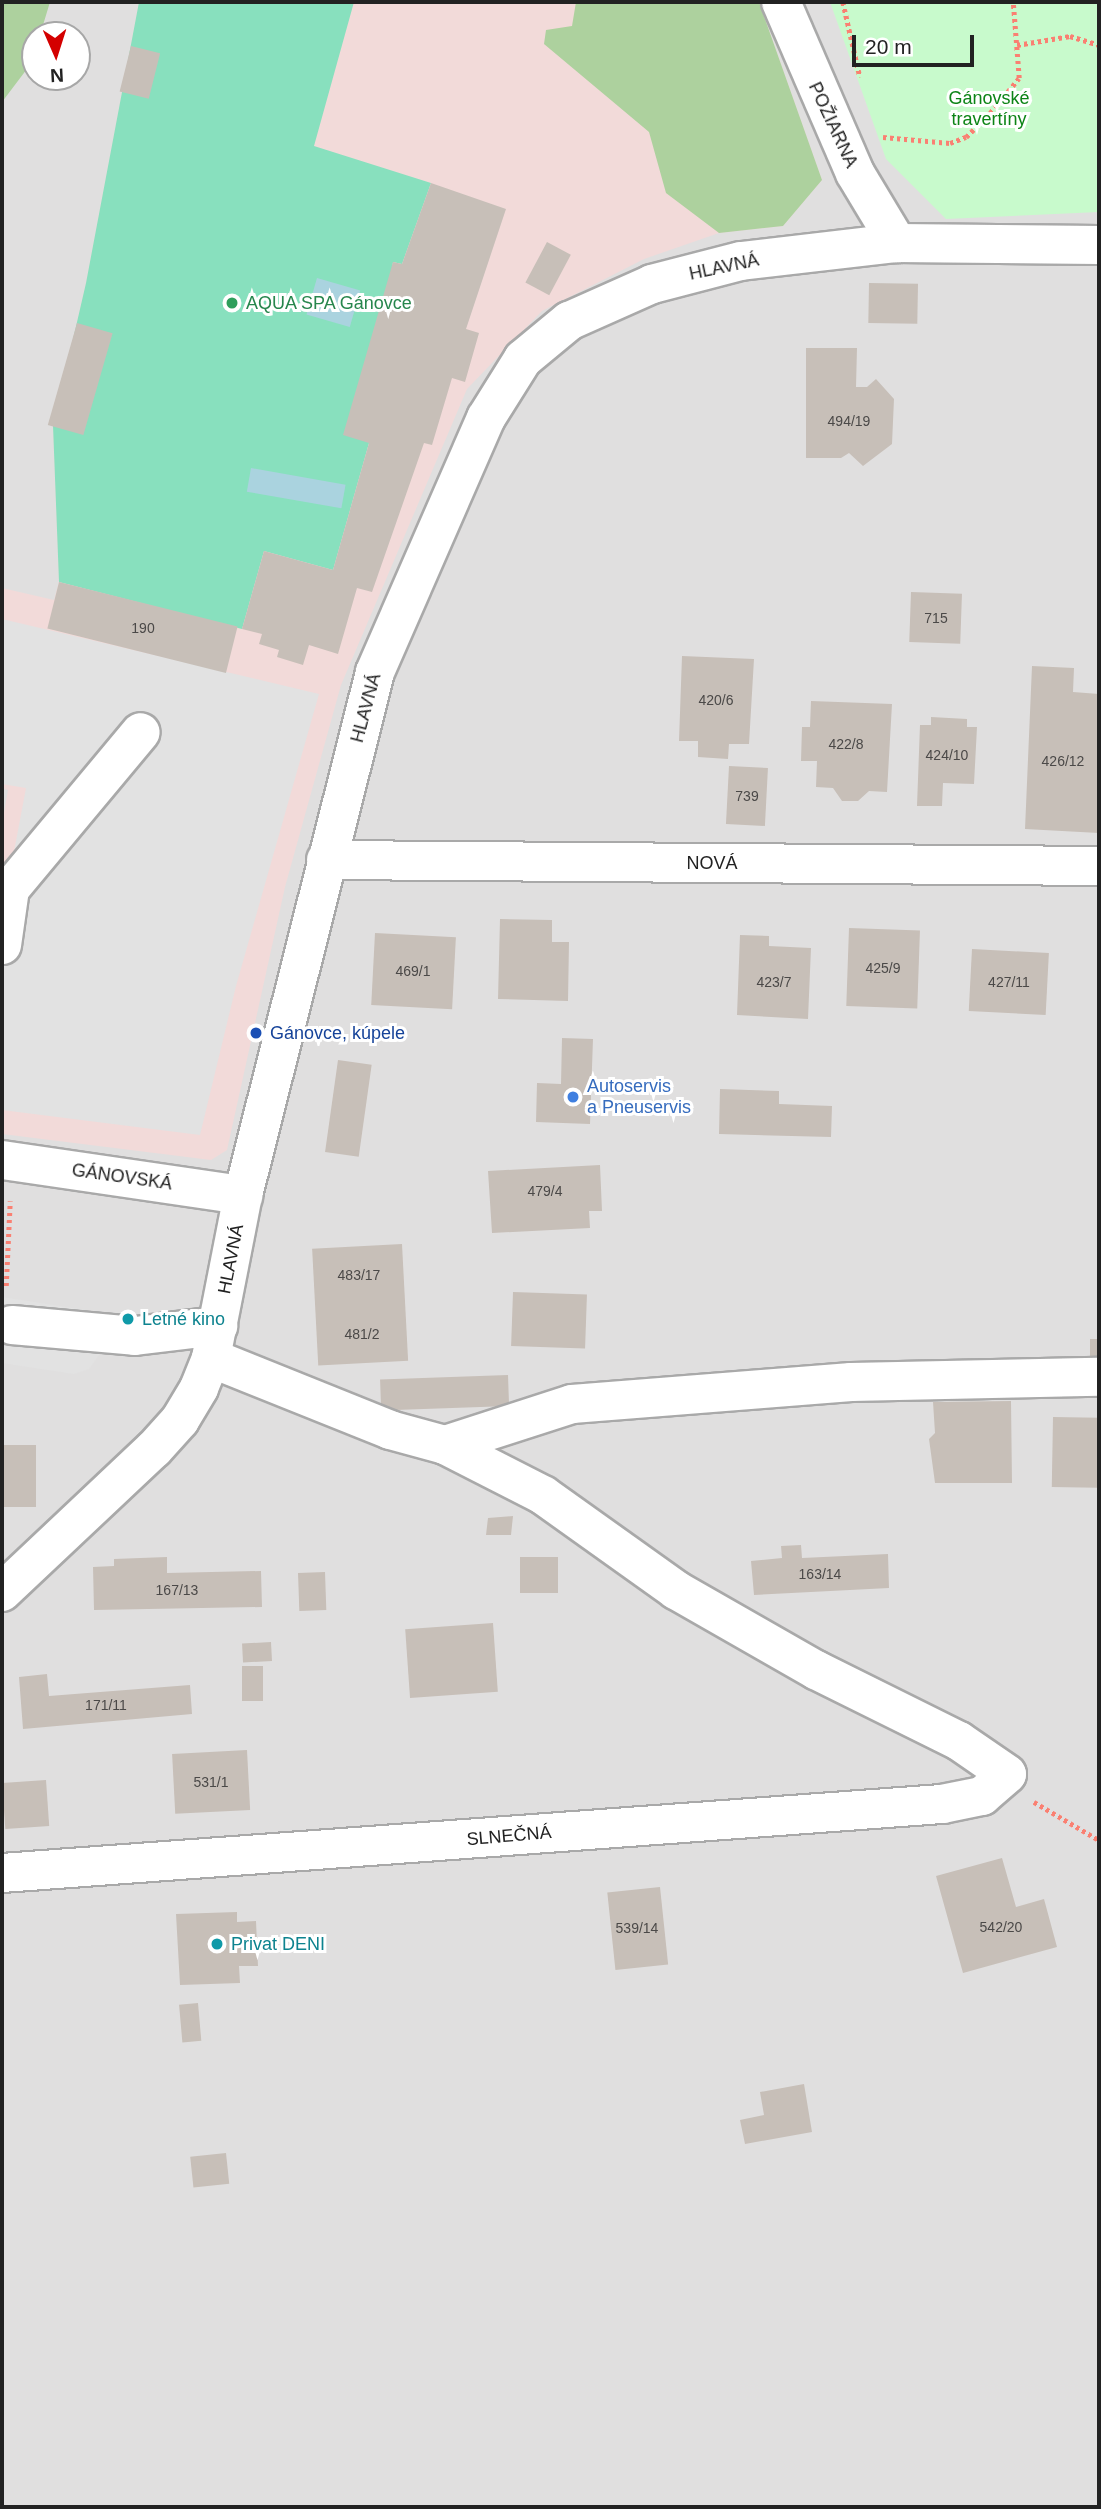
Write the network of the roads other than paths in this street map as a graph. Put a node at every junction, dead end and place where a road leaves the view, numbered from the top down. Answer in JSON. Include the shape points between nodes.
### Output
{"nodes":[{"id":1,"x":781,"y":2,"type":"edge"},
{"id":2,"x":897,"y":243,"type":"junction"},
{"id":3,"x":1099,"y":245,"type":"edge"},
{"id":4,"x":141,"y":732,"type":"dead end"},
{"id":5,"x":326,"y":860,"type":"junction"},
{"id":6,"x":1099,"y":866,"type":"edge"},
{"id":7,"x":2,"y":946,"type":"edge"},
{"id":8,"x":7,"y":1161,"type":"edge"},
{"id":9,"x":243,"y":1195,"type":"junction"},
{"id":10,"x":9,"y":1312,"type":"road end"},
{"id":11,"x":214,"y":1342,"type":"junction"},
{"id":12,"x":1099,"y":1377,"type":"edge"},
{"id":13,"x":445,"y":1445,"type":"junction"},
{"id":14,"x":2,"y":1592,"type":"edge"},
{"id":15,"x":2,"y":1873,"type":"edge"}],
"edges":[{"from":1,"to":2,"type":"street","name":"POŽIARNA","via":[[855,173]]},
{"from":2,"to":3,"type":"street","name":"HLAVNÁ"},
{"from":2,"to":5,"type":"street","name":"HLAVNÁ","via":[[741,261],[652,284],[569,321],[523,359],[486,418],[375,673]]},
{"from":4,"to":7,"type":"street","via":[[10,888]]},
{"from":5,"to":6,"type":"street","name":"NOVÁ"},
{"from":5,"to":9,"type":"street","name":"HLAVNÁ"},
{"from":8,"to":9,"type":"street","name":"GÁNOVSKÁ"},
{"from":9,"to":11,"type":"street","name":"HLAVNÁ"},
{"from":10,"to":11,"type":"street","via":[[135,1336]]},
{"from":11,"to":13,"type":"street","via":[[390,1430]]},
{"from":11,"to":14,"type":"street","name":"HLAVNÁ","via":[[199,1388],[163,1440]]},
{"from":12,"to":13,"type":"street","via":[[851,1382],[572,1404]]},
{"from":13,"to":15,"type":"street","name":"SLNEČNÁ","via":[[543,1495],[676,1591],[816,1670],[960,1741],[1007,1774],[982,1796],[942,1804]]}]}
